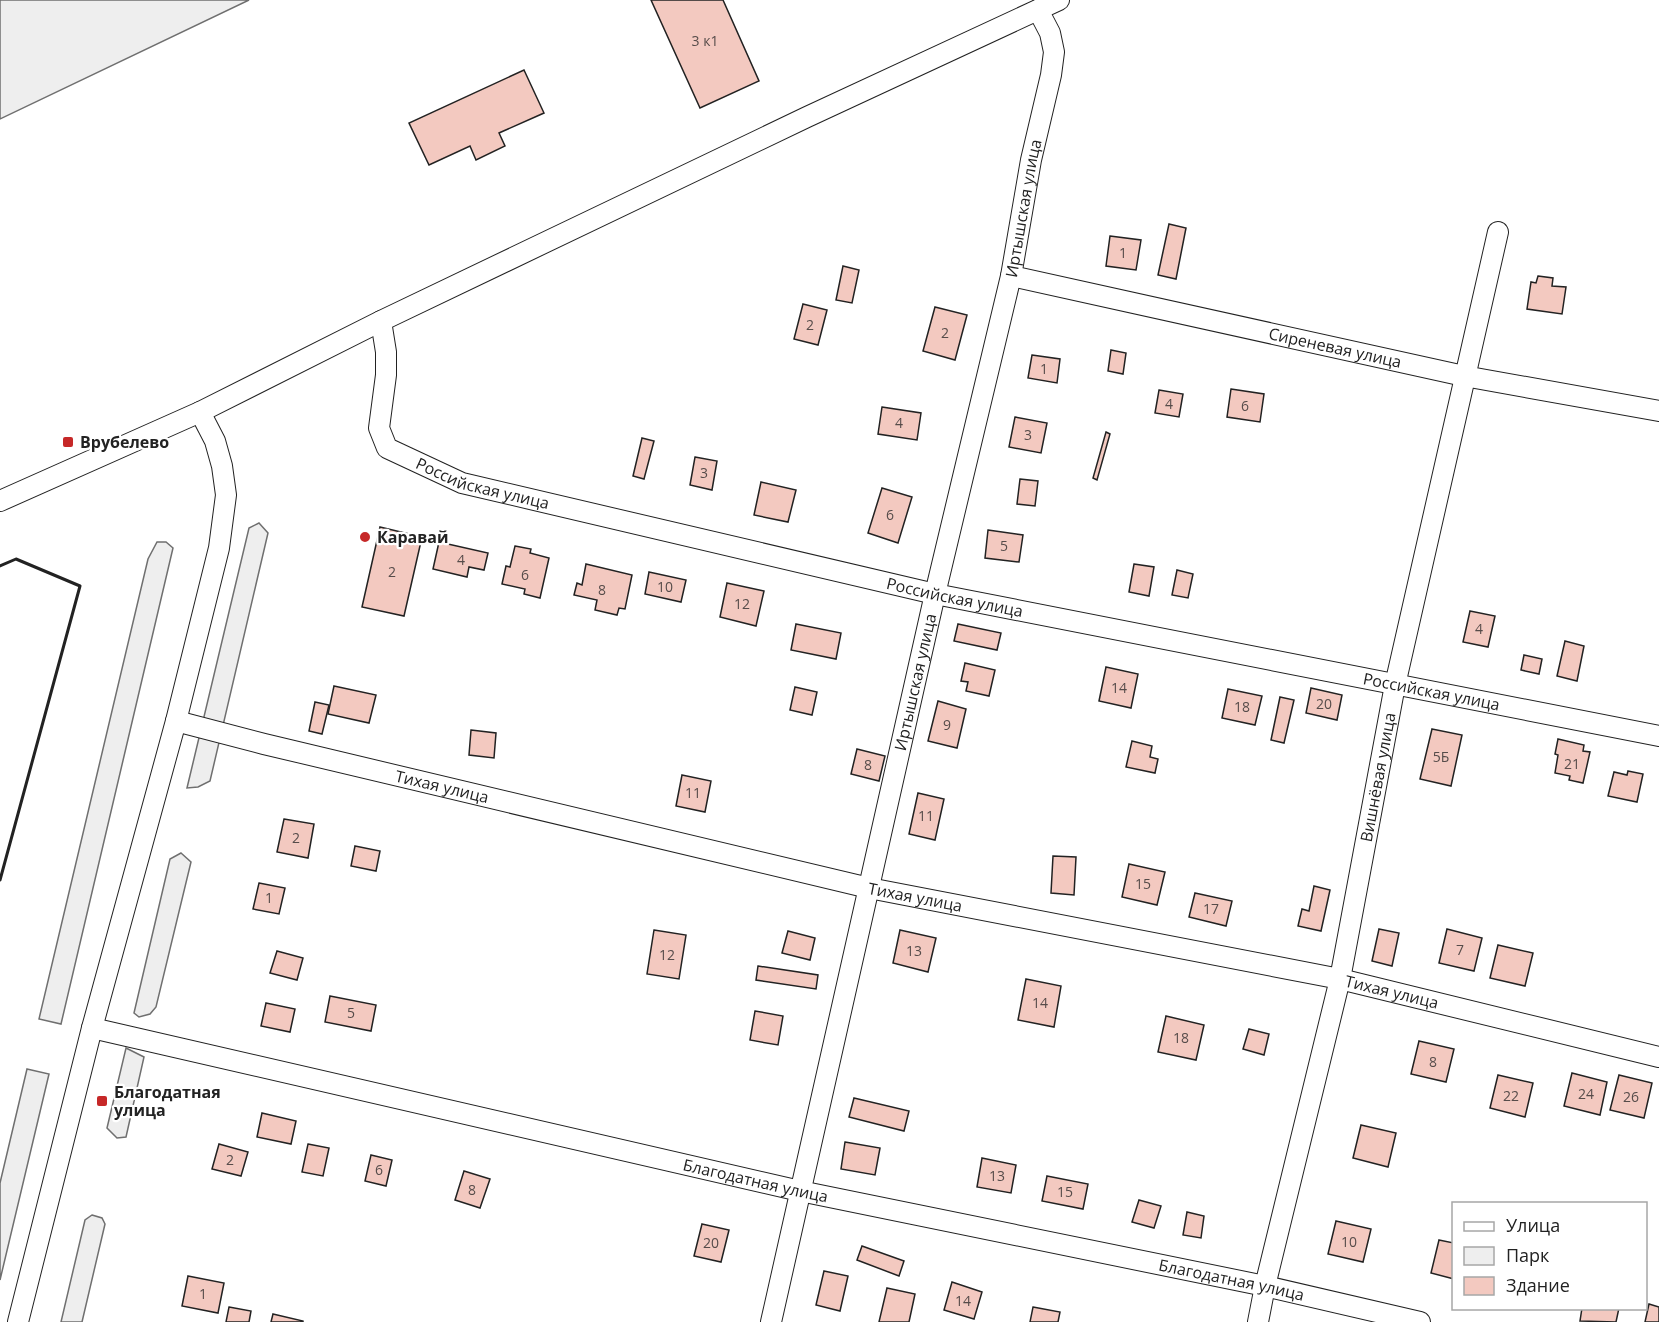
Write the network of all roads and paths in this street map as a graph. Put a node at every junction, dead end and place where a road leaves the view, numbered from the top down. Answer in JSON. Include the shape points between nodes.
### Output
{"nodes":[{"id":1,"x":1059,"y":0,"type":"edge"},
{"id":2,"x":1038,"y":10,"type":"junction"},
{"id":3,"x":1498,"y":232,"type":"dead end"},
{"id":4,"x":1011,"y":276,"type":"junction"},
{"id":5,"x":381,"y":321,"type":"junction"},
{"id":6,"x":1464,"y":376,"type":"junction"},
{"id":7,"x":1659,"y":411,"type":"edge"},
{"id":8,"x":200,"y":412,"type":"junction"},
{"id":9,"x":0,"y":501,"type":"edge"},
{"id":10,"x":935,"y":594,"type":"junction"},
{"id":11,"x":1395,"y":685,"type":"junction"},
{"id":12,"x":176,"y":721,"type":"junction"},
{"id":13,"x":1659,"y":736,"type":"edge"},
{"id":14,"x":869,"y":888,"type":"junction"},
{"id":15,"x":1340,"y":979,"type":"junction"},
{"id":16,"x":92,"y":1028,"type":"junction"},
{"id":17,"x":1659,"y":1057,"type":"edge"},
{"id":18,"x":800,"y":1191,"type":"junction"},
{"id":19,"x":1265,"y":1286,"type":"junction"},
{"id":20,"x":18,"y":1322,"type":"edge"},
{"id":21,"x":771,"y":1322,"type":"edge"},
{"id":22,"x":1258,"y":1322,"type":"edge"},
{"id":23,"x":1420,"y":1322,"type":"edge"}],
"edges":[{"from":1,"to":2,"type":"street"},
{"from":2,"to":4,"type":"street","name":"Иртышская улица","via":[[1050,33],[1054,52]]},
{"from":2,"to":5,"type":"street"},
{"from":3,"to":6,"type":"street","name":"Вишнёвая улица"},
{"from":4,"to":6,"type":"street","name":"Сиреневая улица"},
{"from":4,"to":10,"type":"street","name":"Иртышская улица"},
{"from":5,"to":8,"type":"street"},
{"from":5,"to":10,"type":"street","name":"Российская улица","via":[[386,375],[379,428],[387,447],[398,453],[462,483]]},
{"from":6,"to":7,"type":"street","name":"Сиреневая улица"},
{"from":6,"to":11,"type":"street","name":"Вишнёвая улица"},
{"from":8,"to":9,"type":"street"},
{"from":8,"to":12,"type":"street","via":[[215,441],[226,495],[219,548]]},
{"from":10,"to":11,"type":"street","name":"Российская улица"},
{"from":10,"to":14,"type":"street","name":"Иртышская улица"},
{"from":11,"to":13,"type":"street","name":"Российская улица"},
{"from":11,"to":15,"type":"street","name":"Вишнёвая улица"},
{"from":12,"to":14,"type":"street","name":"Тихая улица"},
{"from":12,"to":16,"type":"street"},
{"from":14,"to":15,"type":"street","name":"Тихая улица"},
{"from":14,"to":18,"type":"street","name":"Иртышская улица"},
{"from":15,"to":17,"type":"street","name":"Тихая улица"},
{"from":15,"to":19,"type":"street","name":"Вишнёвая улица"},
{"from":16,"to":18,"type":"street","name":"Благодатная улица"},
{"from":16,"to":20,"type":"street"},
{"from":18,"to":19,"type":"street","name":"Благодатная улица"},
{"from":18,"to":21,"type":"street","name":"Иртышская улица"},
{"from":19,"to":22,"type":"street","name":"Вишнёвая улица"},
{"from":19,"to":23,"type":"street","name":"Благодатная улица"}]}
